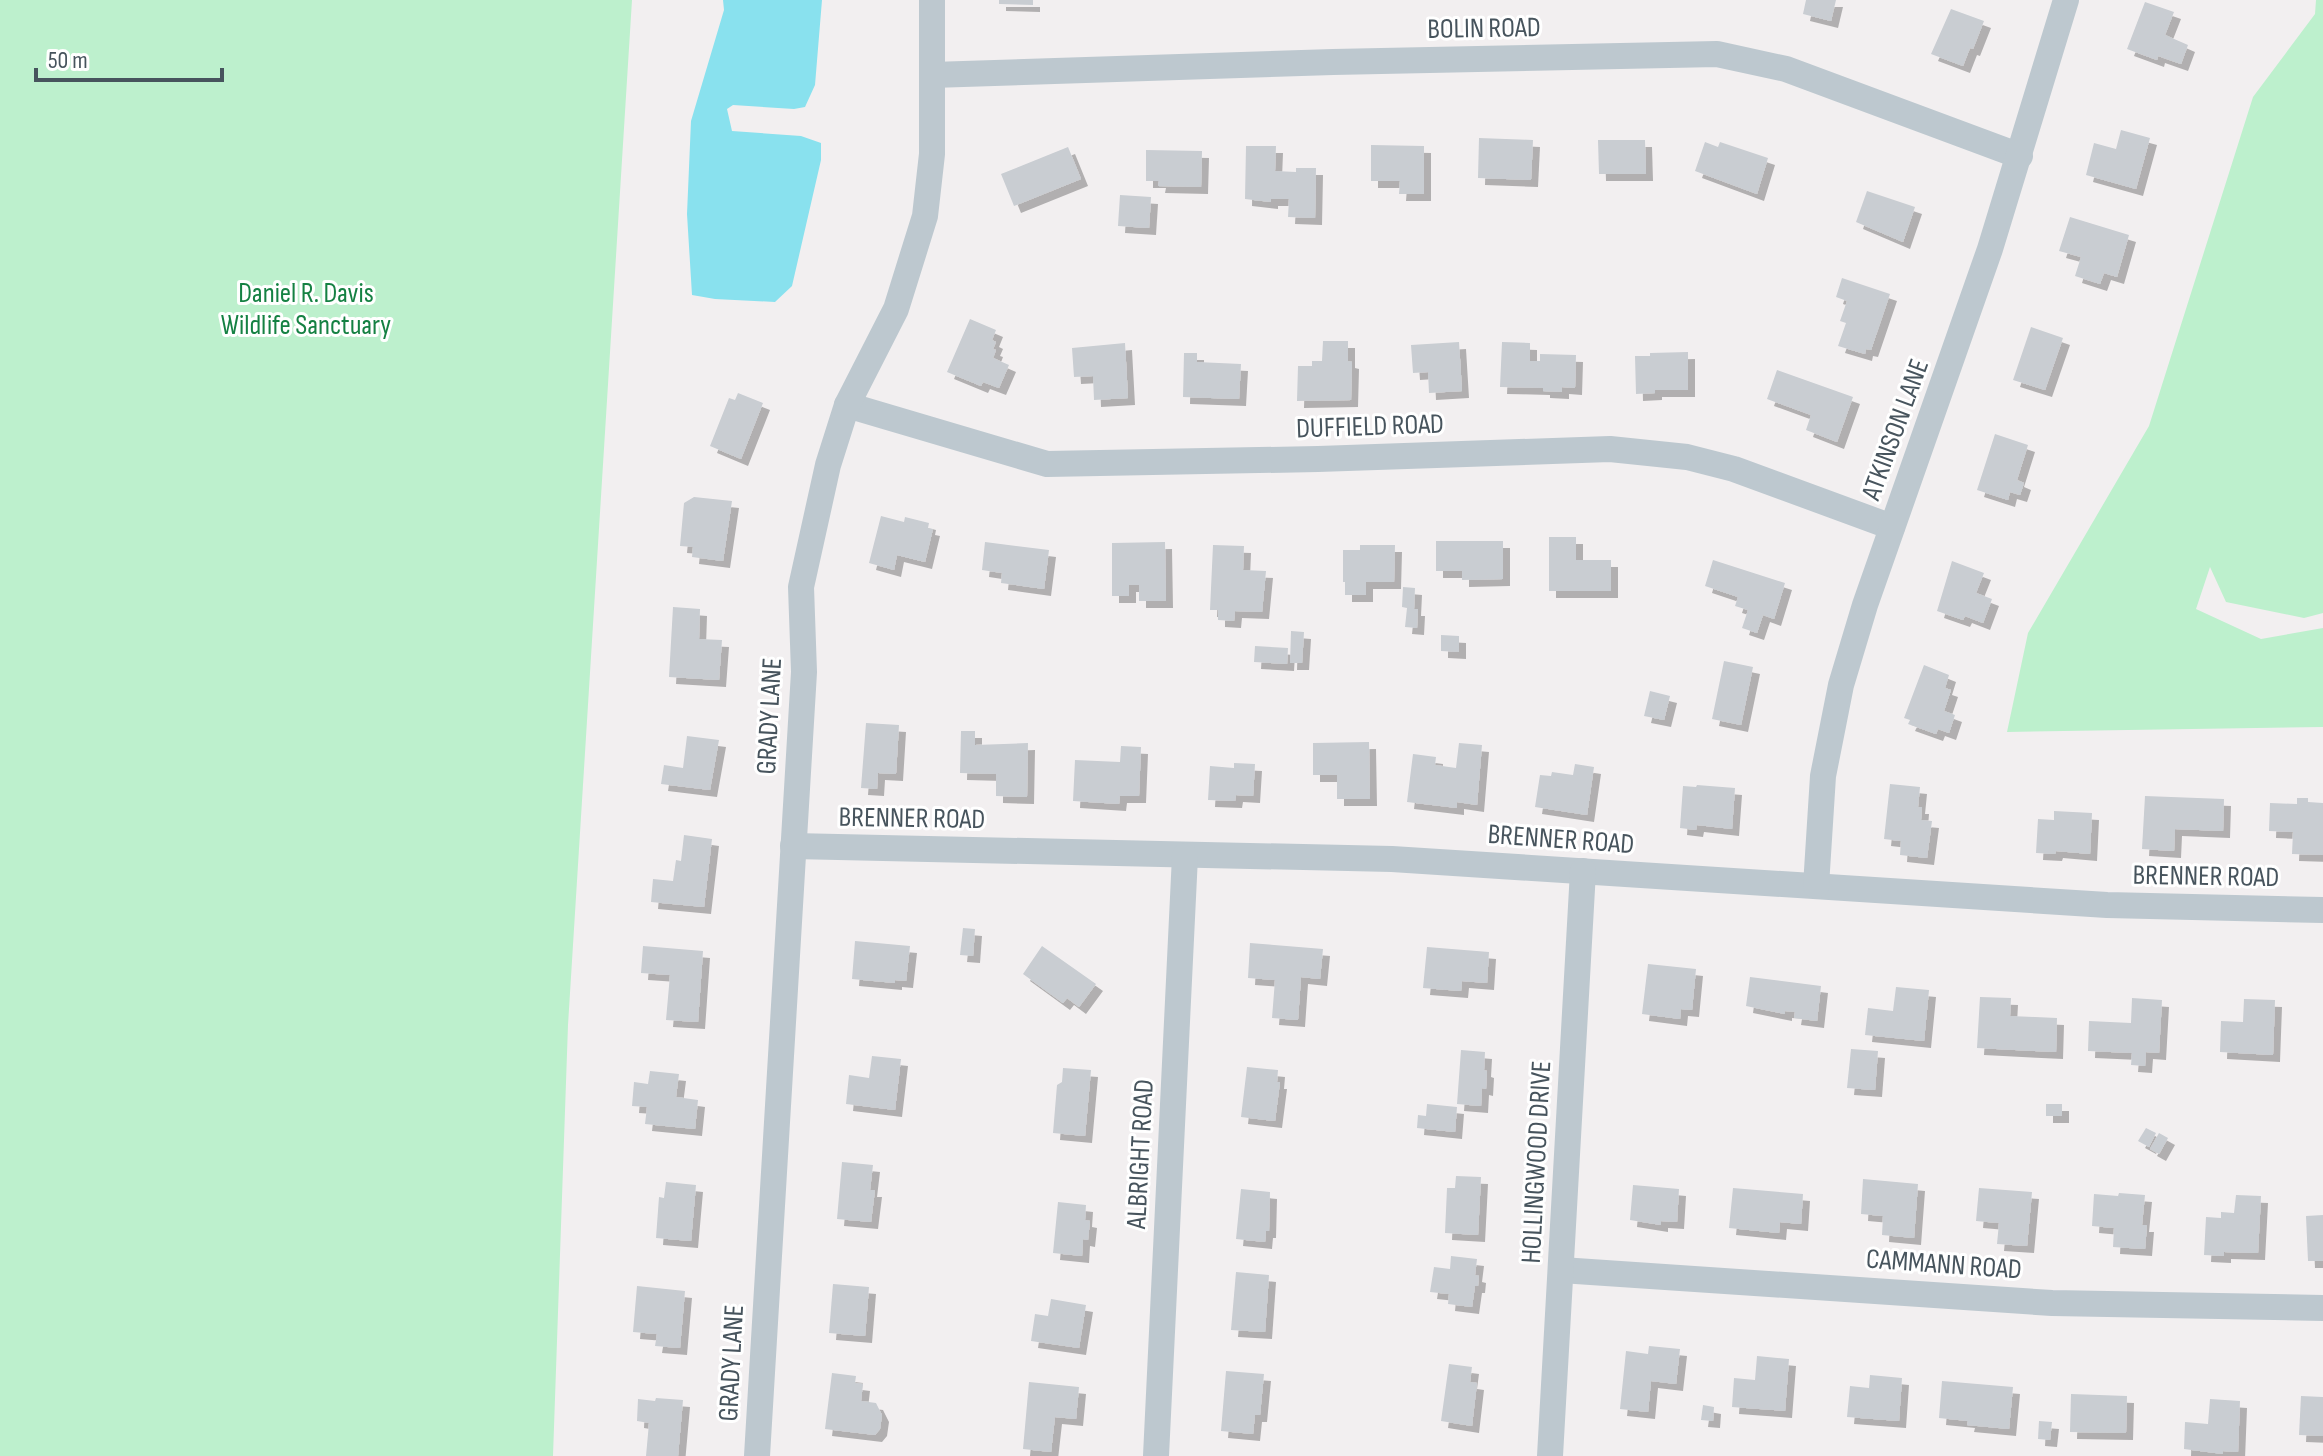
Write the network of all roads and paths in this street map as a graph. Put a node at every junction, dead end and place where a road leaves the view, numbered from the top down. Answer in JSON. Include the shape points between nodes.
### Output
{"nodes":[{"id":1,"x":932,"y":0,"type":"edge"},
{"id":2,"x":2066,"y":0,"type":"edge"},
{"id":3,"x":932,"y":75,"type":"junction"},
{"id":4,"x":2020,"y":156,"type":"junction"},
{"id":5,"x":847,"y":405,"type":"junction"},
{"id":6,"x":1892,"y":527,"type":"junction"},
{"id":7,"x":793,"y":846,"type":"junction"},
{"id":8,"x":1185,"y":856,"type":"junction"},
{"id":9,"x":1583,"y":871,"type":"junction"},
{"id":10,"x":1816,"y":886,"type":"junction"},
{"id":11,"x":2323,"y":910,"type":"edge"},
{"id":12,"x":1561,"y":1270,"type":"junction"},
{"id":13,"x":2323,"y":1308,"type":"edge"},
{"id":14,"x":757,"y":1456,"type":"edge"},
{"id":15,"x":1156,"y":1456,"type":"edge"},
{"id":16,"x":1550,"y":1456,"type":"edge"}],
"edges":[{"from":1,"to":3,"type":"street","name":"GRADY LANE"},
{"from":2,"to":4,"type":"street","name":"ATKINSON LANE"},
{"from":3,"to":4,"type":"street","name":"BOLIN ROAD","via":[[1717,54],[1786,69]]},
{"from":3,"to":5,"type":"street","name":"GRADY LANE","via":[[925,216],[896,309]]},
{"from":4,"to":6,"type":"street","name":"ATKINSON LANE"},
{"from":5,"to":6,"type":"street","name":"DUFFIELD ROAD","via":[[1047,464],[1610,449],[1687,457]]},
{"from":5,"to":7,"type":"street","name":"GRADY LANE","via":[[801,587],[804,672]]},
{"from":6,"to":10,"type":"street","name":"ATKINSON LANE","via":[[1841,685],[1823,776]]},
{"from":7,"to":8,"type":"street","name":"BRENNER ROAD"},
{"from":7,"to":14,"type":"street","name":"GRADY LANE"},
{"from":8,"to":9,"type":"street","name":"BRENNER ROAD","via":[[1392,859]]},
{"from":8,"to":15,"type":"street","name":"ALBRIGHT ROAD"},
{"from":9,"to":10,"type":"street","name":"BRENNER ROAD"},
{"from":9,"to":12,"type":"street","name":"HOLLINGWOOD DRIVE"},
{"from":10,"to":11,"type":"street","name":"BRENNER ROAD","via":[[2107,905]]},
{"from":12,"to":13,"type":"street","name":"CAMMANN ROAD","via":[[2052,1303]]},
{"from":12,"to":16,"type":"street","name":"HOLLINGWOOD DRIVE"}]}
